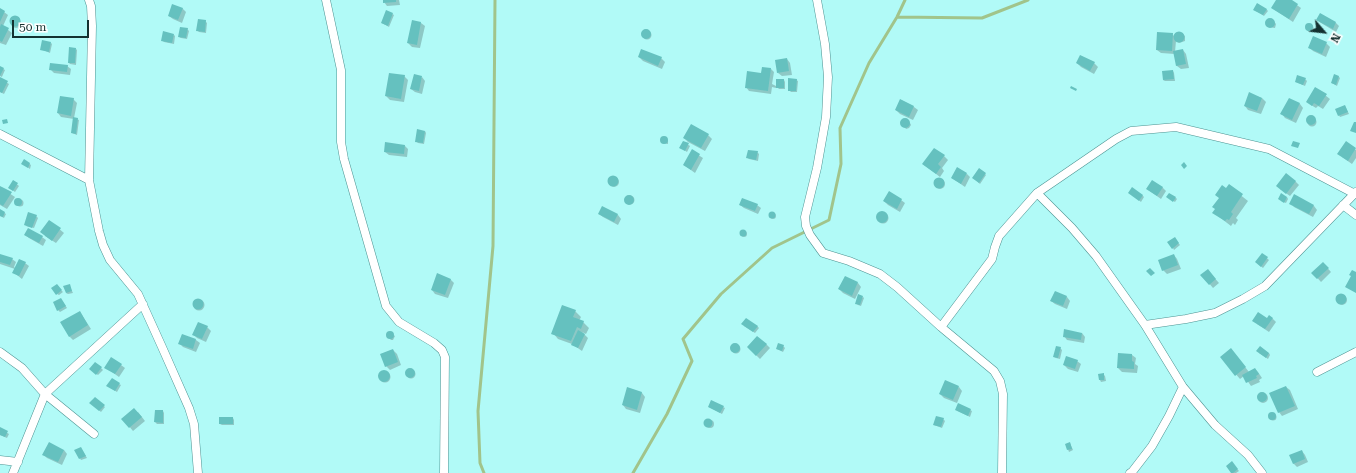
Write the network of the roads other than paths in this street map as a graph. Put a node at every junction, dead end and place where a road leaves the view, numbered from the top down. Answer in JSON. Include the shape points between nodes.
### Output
{"nodes":[{"id":1,"x":89,"y":0,"type":"edge"},
{"id":2,"x":326,"y":0,"type":"edge"},
{"id":3,"x":817,"y":0,"type":"edge"},
{"id":4,"x":0,"y":134,"type":"edge"},
{"id":5,"x":89,"y":180,"type":"junction"},
{"id":6,"x":1037,"y":193,"type":"junction"},
{"id":7,"x":1355,"y":193,"type":"edge"},
{"id":8,"x":1343,"y":205,"type":"junction"},
{"id":9,"x":1356,"y":215,"type":"edge"},
{"id":10,"x":143,"y":304,"type":"junction"},
{"id":11,"x":1144,"y":325,"type":"junction"},
{"id":12,"x":941,"y":328,"type":"junction"},
{"id":13,"x":0,"y":352,"type":"edge"},
{"id":14,"x":1356,"y":352,"type":"edge"},
{"id":15,"x":1317,"y":372,"type":"dead end"},
{"id":16,"x":1183,"y":387,"type":"junction"},
{"id":17,"x":45,"y":394,"type":"junction"},
{"id":18,"x":94,"y":434,"type":"dead end"},
{"id":19,"x":0,"y":460,"type":"edge"},
{"id":20,"x":18,"y":462,"type":"junction"},
{"id":21,"x":13,"y":473,"type":"edge"},
{"id":22,"x":198,"y":473,"type":"edge"},
{"id":23,"x":444,"y":473,"type":"edge"},
{"id":24,"x":1002,"y":473,"type":"edge"},
{"id":25,"x":1132,"y":473,"type":"edge"},
{"id":26,"x":1262,"y":473,"type":"edge"}],
"edges":[{"from":1,"to":5,"type":"street","via":[[92,26]]},
{"from":2,"to":23,"type":"street","via":[[341,70],[341,142],[344,159],[386,306],[399,322],[434,343],[445,357]]},
{"from":3,"to":12,"type":"street","via":[[828,77],[826,117],[805,217],[806,226],[823,253],[880,274]]},
{"from":4,"to":5,"type":"street"},
{"from":5,"to":10,"type":"street","via":[[103,245],[110,260]]},
{"from":6,"to":7,"type":"street","via":[[1125,134],[1138,129],[1176,127],[1269,149]]},
{"from":6,"to":11,"type":"street","via":[[1096,256]]},
{"from":6,"to":12,"type":"street","via":[[999,236],[992,259]]},
{"from":7,"to":8,"type":"street"},
{"from":8,"to":9,"type":"street"},
{"from":8,"to":11,"type":"street","via":[[1265,286],[1215,313]]},
{"from":10,"to":17,"type":"street"},
{"from":10,"to":22,"type":"street","via":[[194,424]]},
{"from":11,"to":16,"type":"street"},
{"from":12,"to":24,"type":"street","via":[[994,371],[1000,381],[1003,394]]},
{"from":13,"to":17,"type":"street","via":[[22,368]]},
{"from":14,"to":15,"type":"street"},
{"from":16,"to":25,"type":"street","via":[[1152,446]]},
{"from":16,"to":26,"type":"street"},
{"from":17,"to":18,"type":"street"},
{"from":17,"to":20,"type":"street"},
{"from":19,"to":20,"type":"street"},
{"from":20,"to":21,"type":"street"}]}
